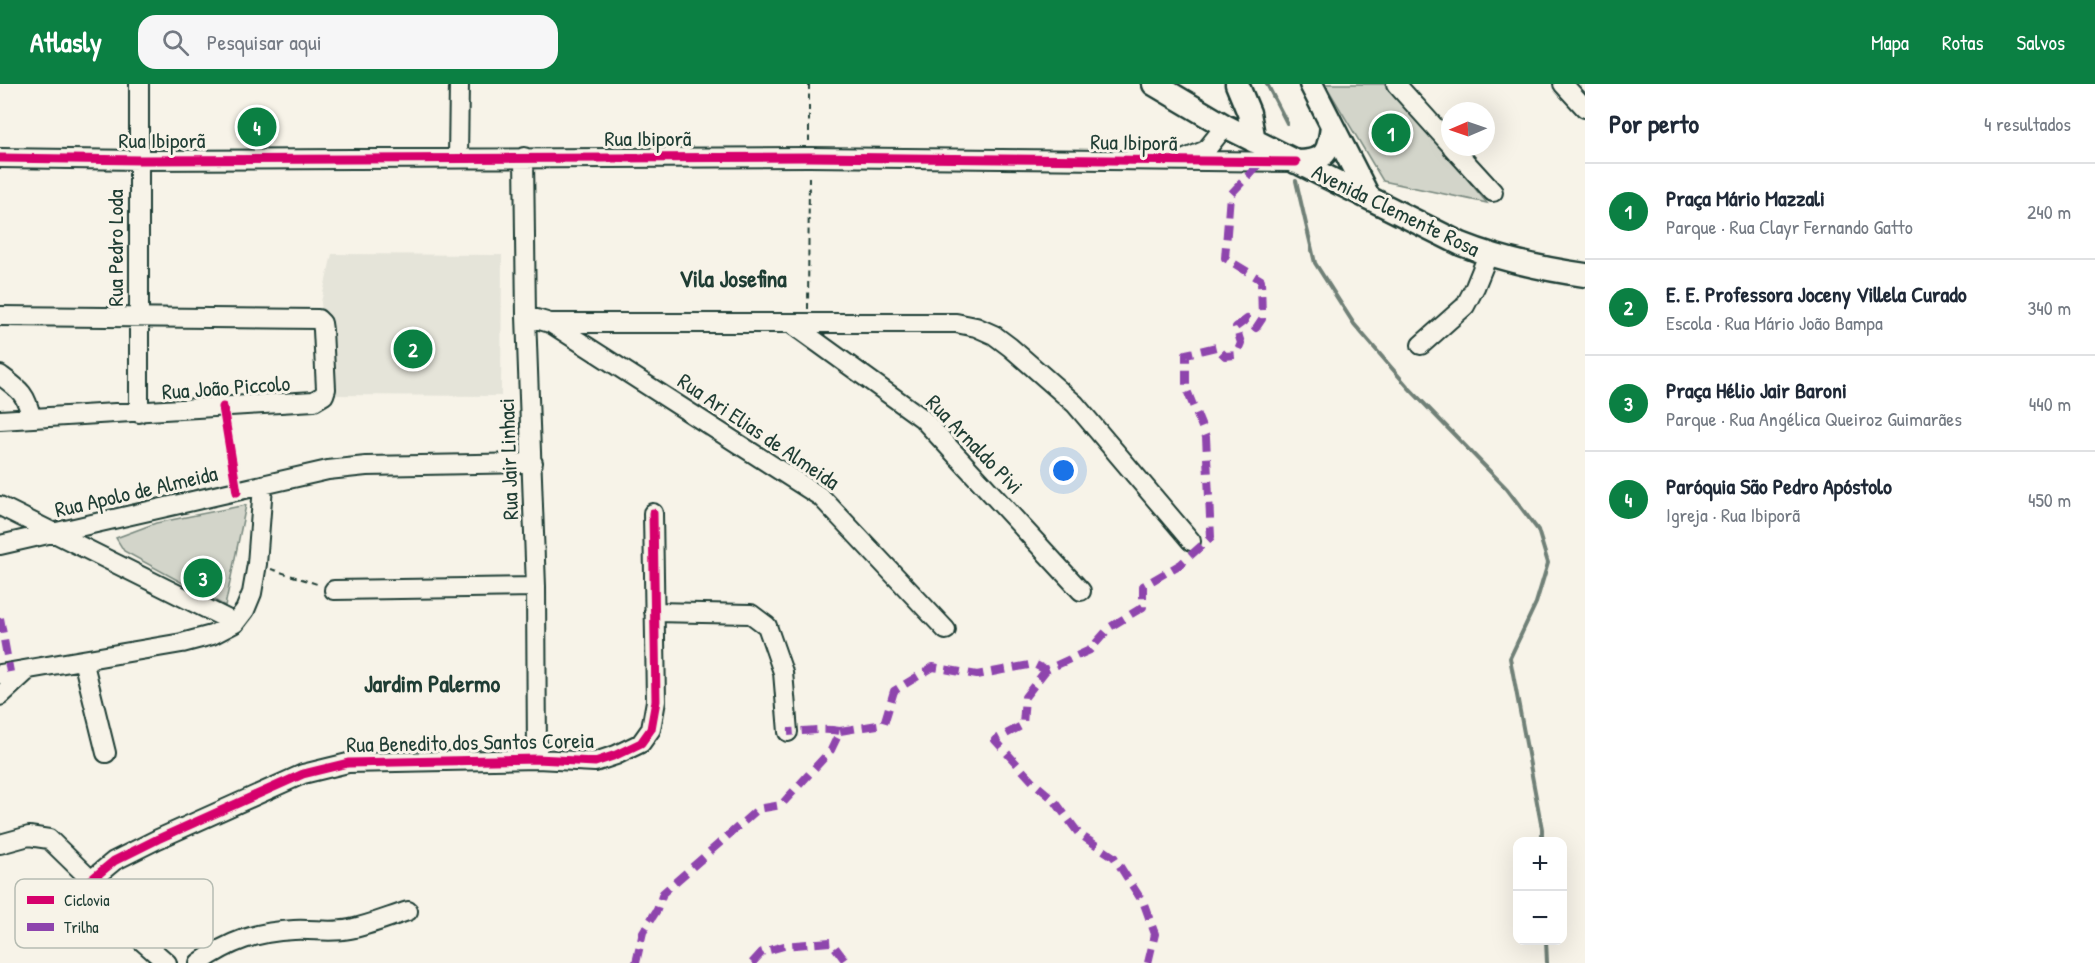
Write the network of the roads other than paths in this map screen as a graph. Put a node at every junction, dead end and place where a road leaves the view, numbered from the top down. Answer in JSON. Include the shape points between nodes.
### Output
{"nodes":[{"id":1,"x":139,"y":84,"type":"edge"},
{"id":2,"x":459,"y":84,"type":"edge"},
{"id":3,"x":1154,"y":84,"type":"edge"},
{"id":4,"x":1237,"y":84,"type":"edge"},
{"id":5,"x":1311,"y":84,"type":"edge"},
{"id":6,"x":1396,"y":84,"type":"edge"},
{"id":7,"x":1563,"y":84,"type":"edge"},
{"id":8,"x":1585,"y":108,"type":"edge"},
{"id":9,"x":1225,"y":126,"type":"junction"},
{"id":10,"x":1332,"y":126,"type":"junction"},
{"id":11,"x":1441,"y":135,"type":"edge"},
{"id":12,"x":1254,"y":141,"type":"junction"},
{"id":13,"x":1460,"y":156,"type":"edge"},
{"id":14,"x":524,"y":157,"type":"junction"},
{"id":15,"x":0,"y":158,"type":"edge"},
{"id":16,"x":458,"y":158,"type":"junction"},
{"id":17,"x":139,"y":160,"type":"junction"},
{"id":18,"x":1172,"y":162,"type":"junction"},
{"id":19,"x":1296,"y":162,"type":"junction"},
{"id":20,"x":1493,"y":192,"type":"dead end"},
{"id":21,"x":1368,"y":196,"type":"junction"},
{"id":22,"x":1488,"y":255,"type":"junction"},
{"id":23,"x":1585,"y":275,"type":"edge"},
{"id":24,"x":0,"y":316,"type":"edge"},
{"id":25,"x":526,"y":316,"type":"junction"},
{"id":26,"x":139,"y":317,"type":"junction"},
{"id":27,"x":550,"y":323,"type":"junction"},
{"id":28,"x":800,"y":324,"type":"junction"},
{"id":29,"x":1421,"y":345,"type":"dead end"},
{"id":30,"x":0,"y":375,"type":"edge"},
{"id":31,"x":139,"y":412,"type":"junction"},
{"id":32,"x":31,"y":418,"type":"junction"},
{"id":33,"x":0,"y":420,"type":"edge"},
{"id":34,"x":533,"y":463,"type":"junction"},
{"id":35,"x":263,"y":486,"type":"junction"},
{"id":36,"x":0,"y":506,"type":"edge"},
{"id":37,"x":653,"y":513,"type":"dead end"},
{"id":38,"x":57,"y":534,"type":"junction"},
{"id":39,"x":1191,"y":541,"type":"dead end"},
{"id":40,"x":0,"y":545,"type":"edge"},
{"id":41,"x":536,"y":587,"type":"junction"},
{"id":42,"x":334,"y":590,"type":"road end"},
{"id":43,"x":1081,"y":591,"type":"dead end"},
{"id":44,"x":654,"y":612,"type":"junction"},
{"id":45,"x":235,"y":623,"type":"junction"},
{"id":46,"x":946,"y":630,"type":"dead end"},
{"id":47,"x":83,"y":660,"type":"junction"},
{"id":48,"x":28,"y":670,"type":"junction"},
{"id":49,"x":0,"y":674,"type":"edge"},
{"id":50,"x":0,"y":696,"type":"edge"},
{"id":51,"x":788,"y":732,"type":"dead end"},
{"id":52,"x":106,"y":753,"type":"dead end"},
{"id":53,"x":537,"y":759,"type":"junction"},
{"id":54,"x":0,"y":844,"type":"edge"},
{"id":55,"x":90,"y":879,"type":"edge"},
{"id":56,"x":92,"y":879,"type":"edge"},
{"id":57,"x":408,"y":911,"type":"dead end"},
{"id":58,"x":150,"y":948,"type":"edge"},
{"id":59,"x":167,"y":963,"type":"edge"},
{"id":60,"x":199,"y":963,"type":"edge"}],
"edges":[{"from":1,"to":17,"type":"street","name":"Rua Pedro Loda"},
{"from":2,"to":16,"type":"street"},
{"from":3,"to":9,"type":"main road","name":"Avenida Clemente Rosa"},
{"from":4,"to":12,"type":"main road","via":[[1249,113]]},
{"from":5,"to":10,"type":"main road"},
{"from":6,"to":11,"type":"street"},
{"from":7,"to":8,"type":"street"},
{"from":9,"to":12,"type":"main road","name":"Avenida Clemente Rosa"},
{"from":9,"to":18,"type":"street","name":"Rua Ibiporã","via":[[1206,150]]},
{"from":10,"to":19,"type":"main road","via":[[1326,154],[1317,160]]},
{"from":10,"to":21,"type":"main road"},
{"from":12,"to":19,"type":"main road","name":"Avenida Clemente Rosa"},
{"from":13,"to":20,"type":"street"},
{"from":14,"to":16,"type":"street","name":"Rua Ibiporã"},
{"from":14,"to":18,"type":"street","name":"Rua Ibiporã"},
{"from":14,"to":25,"type":"street","name":"Rua Jair Linhaci"},
{"from":15,"to":17,"type":"street","name":"Rua Ibiporã"},
{"from":16,"to":17,"type":"street","name":"Rua Ibiporã"},
{"from":17,"to":26,"type":"street","name":"Rua Pedro Loda"},
{"from":18,"to":19,"type":"street","name":"Rua Ibiporã"},
{"from":19,"to":21,"type":"main road","name":"Avenida Clemente Rosa"},
{"from":21,"to":22,"type":"main road","name":"Avenida Clemente Rosa"},
{"from":22,"to":23,"type":"main road","name":"Avenida Clemente Rosa"},
{"from":22,"to":29,"type":"street","via":[[1465,306]]},
{"from":24,"to":26,"type":"street"},
{"from":25,"to":27,"type":"street"},
{"from":25,"to":34,"type":"street","name":"Rua Jair Linhaci"},
{"from":26,"to":31,"type":"street","name":"Rua Pedro Loda"},
{"from":26,"to":31,"type":"street","name":"Rua João Piccolo","via":[[318,319],[322,323],[326,389],[315,401]]},
{"from":27,"to":28,"type":"street"},
{"from":27,"to":46,"type":"street","name":"Rua Ari Elias de Almeida","via":[[821,497]]},
{"from":28,"to":39,"type":"street","via":[[956,323],[994,335],[1075,404]]},
{"from":28,"to":43,"type":"street","name":"Rua Arnaldo Pivi","via":[[922,418]]},
{"from":30,"to":32,"type":"street","via":[[21,391]]},
{"from":31,"to":32,"type":"street","name":"Rua João Piccolo"},
{"from":32,"to":33,"type":"street","name":"Rua João Piccolo"},
{"from":34,"to":35,"type":"street","name":"Rua Apolo de Almeida","via":[[366,466],[328,470]]},
{"from":34,"to":41,"type":"street","name":"Rua Jair Linhaci"},
{"from":35,"to":38,"type":"street","name":"Rua Apolo de Almeida"},
{"from":35,"to":45,"type":"street","via":[[252,593]]},
{"from":36,"to":38,"type":"street"},
{"from":37,"to":44,"type":"street","name":"Rua Benedito dos Santos Coreia"},
{"from":38,"to":40,"type":"street","name":"Rua Apolo de Almeida"},
{"from":38,"to":45,"type":"street"},
{"from":41,"to":42,"type":"street"},
{"from":41,"to":53,"type":"street","name":"Rua Jair Linhaci"},
{"from":44,"to":51,"type":"street","via":[[751,614],[767,626],[783,672]]},
{"from":44,"to":53,"type":"street","name":"Rua Benedito dos Santos Coreia","via":[[656,701],[651,729],[641,742],[595,762]]},
{"from":45,"to":47,"type":"street","via":[[212,635],[182,643]]},
{"from":47,"to":48,"type":"street"},
{"from":47,"to":52,"type":"street"},
{"from":48,"to":49,"type":"street"},
{"from":48,"to":50,"type":"street"},
{"from":53,"to":56,"type":"street","name":"Rua Benedito dos Santos Coreia","via":[[348,763],[324,767],[159,839],[114,861]]},
{"from":54,"to":55,"type":"street","via":[[29,836],[49,839]]},
{"from":57,"to":60,"type":"street","via":[[350,929],[256,935],[236,940]]},
{"from":58,"to":59,"type":"street"}]}
